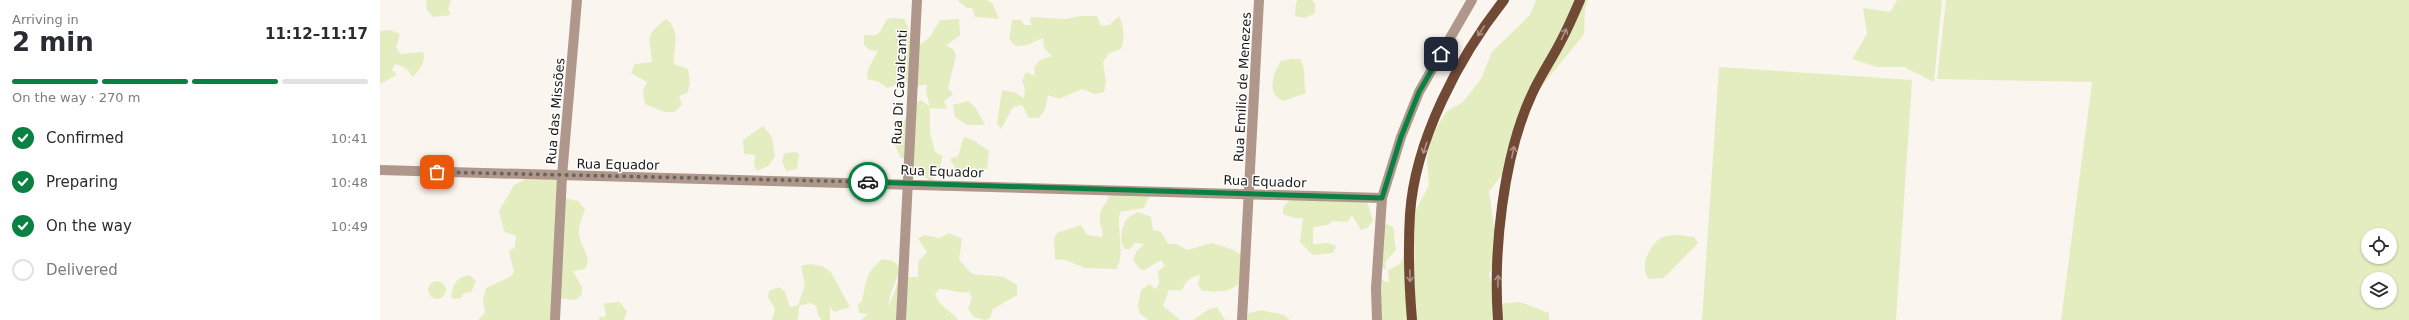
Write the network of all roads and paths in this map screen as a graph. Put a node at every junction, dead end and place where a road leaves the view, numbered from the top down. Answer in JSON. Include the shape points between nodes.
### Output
{"nodes":[{"id":1,"x":577,"y":0,"type":"edge"},
{"id":2,"x":918,"y":0,"type":"edge"},
{"id":3,"x":1259,"y":0,"type":"edge"},
{"id":4,"x":1472,"y":0,"type":"edge"},
{"id":5,"x":1504,"y":0,"type":"edge"},
{"id":6,"x":1580,"y":0,"type":"edge"},
{"id":7,"x":380,"y":170,"type":"edge"},
{"id":8,"x":562,"y":176,"type":"junction"},
{"id":9,"x":907,"y":183,"type":"junction"},
{"id":10,"x":1249,"y":193,"type":"junction"},
{"id":11,"x":1382,"y":198,"type":"junction"},
{"id":12,"x":555,"y":320,"type":"edge"},
{"id":13,"x":902,"y":320,"type":"edge"},
{"id":14,"x":1242,"y":320,"type":"edge"},
{"id":15,"x":1377,"y":320,"type":"edge"},
{"id":16,"x":1412,"y":320,"type":"edge"},
{"id":17,"x":1498,"y":320,"type":"edge"}],
"edges":[{"from":1,"to":8,"type":"street","name":"Rua das Missões"},
{"from":2,"to":9,"type":"street","name":"Rua Di Cavalcanti"},
{"from":3,"to":10,"type":"street","name":"Rua Emilio de Menezes"},
{"from":4,"to":11,"type":"street","via":[[1419,92],[1401,137]]},
{"from":5,"to":16,"type":"main road","one_way":true,"via":[[1466,54],[1442,99],[1419,165],[1410,213]]},
{"from":17,"to":6,"type":"main road","one_way":true,"via":[[1499,248],[1506,186],[1515,139],[1532,95]]},
{"from":7,"to":8,"type":"street","name":"Rua Equador"},
{"from":8,"to":9,"type":"street","name":"Rua Equador"},
{"from":8,"to":12,"type":"street","name":"Rua das Missões"},
{"from":9,"to":10,"type":"street","name":"Rua Equador"},
{"from":9,"to":13,"type":"street","name":"Rua Di Cavalcanti"},
{"from":10,"to":11,"type":"street","name":"Rua Equador"},
{"from":10,"to":14,"type":"street","name":"Rua Emilio de Menezes"},
{"from":11,"to":15,"type":"street","via":[[1376,288]]}]}
